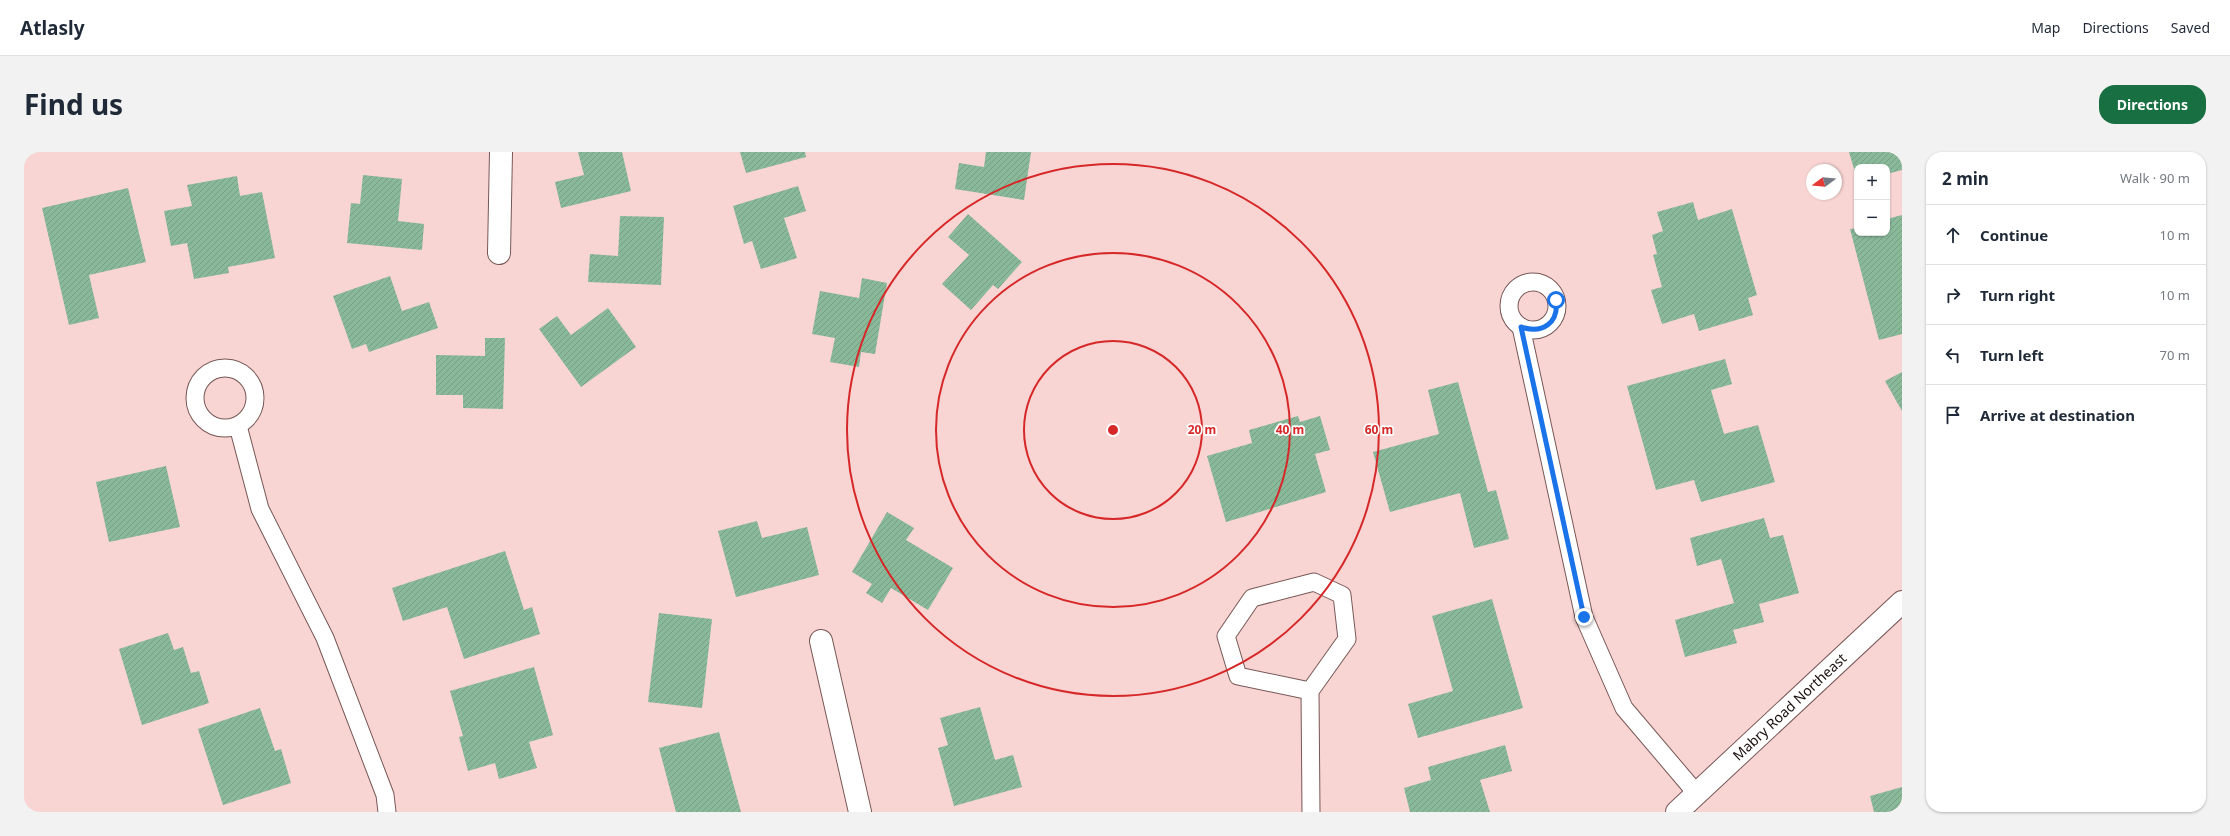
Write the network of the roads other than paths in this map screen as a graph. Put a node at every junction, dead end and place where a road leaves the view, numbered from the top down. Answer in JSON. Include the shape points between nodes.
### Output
{"nodes":[{"id":1,"x":501,"y":152,"type":"edge"},
{"id":2,"x":499,"y":253,"type":"dead end"},
{"id":3,"x":1521,"y":327,"type":"dead end"},
{"id":4,"x":238,"y":426,"type":"dead end"},
{"id":5,"x":1902,"y":602,"type":"edge"},
{"id":6,"x":821,"y":641,"type":"dead end"},
{"id":7,"x":1310,"y":691,"type":"junction"},
{"id":8,"x":1697,"y":794,"type":"junction"},
{"id":9,"x":387,"y":812,"type":"edge"},
{"id":10,"x":860,"y":812,"type":"edge"},
{"id":11,"x":1311,"y":812,"type":"edge"},
{"id":12,"x":1677,"y":812,"type":"edge"}],
"edges":[{"from":1,"to":2,"type":"street"},
{"from":3,"to":8,"type":"lane","via":[[1584,617],[1624,708]]},
{"from":4,"to":9,"type":"lane","via":[[260,509],[325,638],[384,795]]},
{"from":5,"to":8,"type":"street","name":"Mabry Road Northeast"},
{"from":6,"to":10,"type":"street"},
{"from":7,"to":7,"type":"lane","via":[[1238,676],[1226,636],[1252,598],[1314,582],[1342,595],[1347,639]]},
{"from":7,"to":11,"type":"lane"},
{"from":8,"to":12,"type":"street","name":"Mabry Road Northeast"}]}
